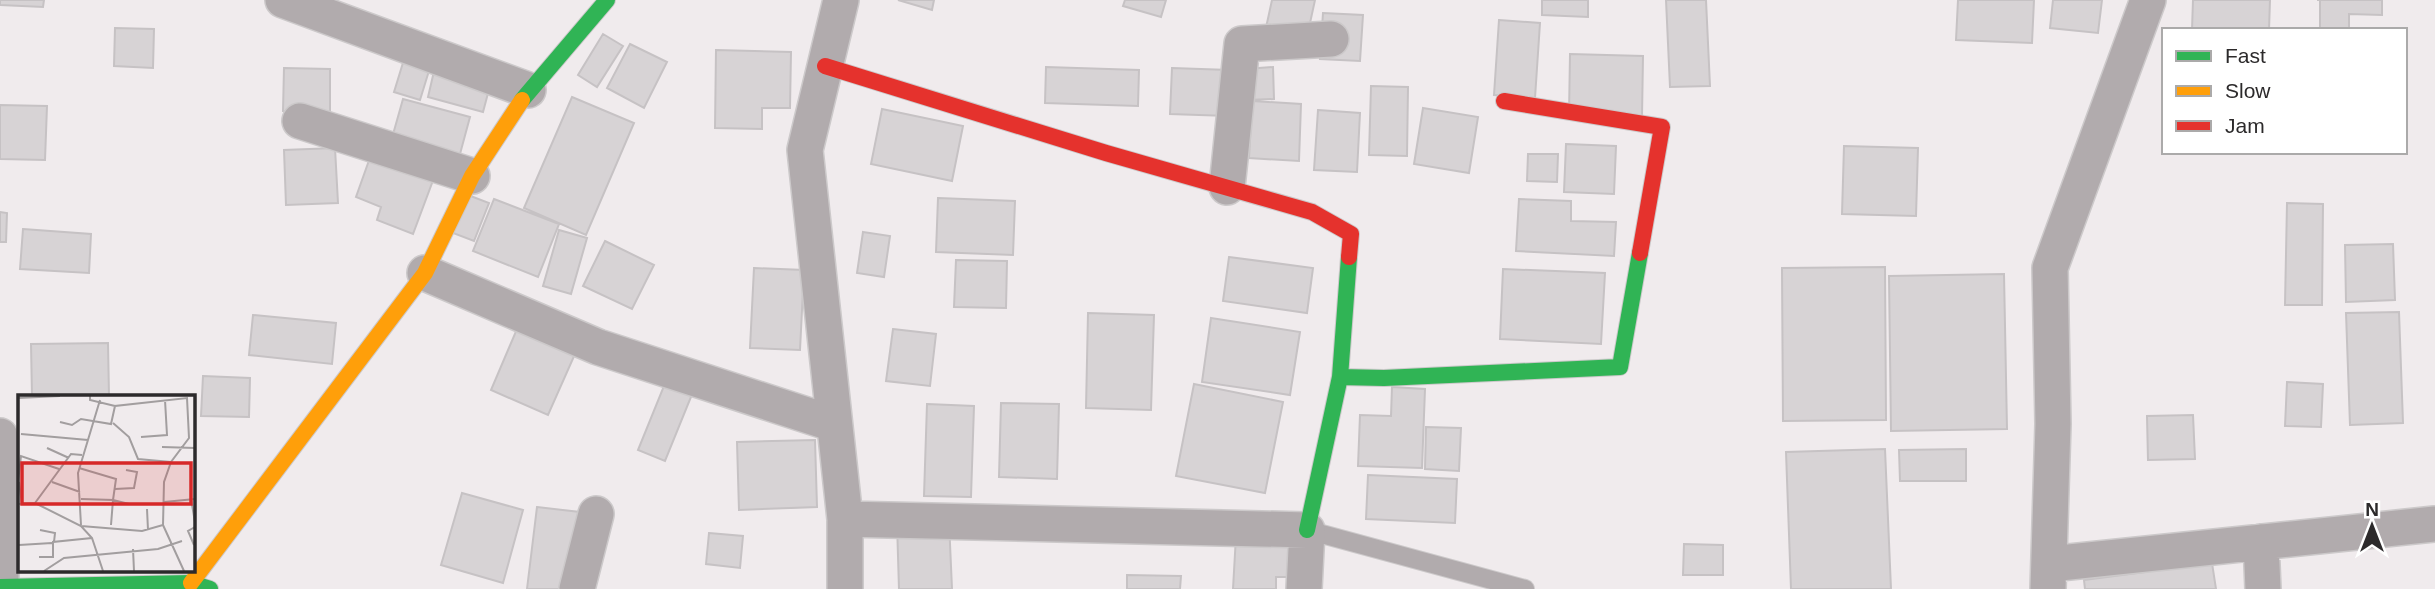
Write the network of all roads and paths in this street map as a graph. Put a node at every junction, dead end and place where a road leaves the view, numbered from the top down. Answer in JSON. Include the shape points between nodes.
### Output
{"nodes":[{"id":1,"x":283,"y":0,"type":"edge"},
{"id":2,"x":607,"y":0,"type":"edge"},
{"id":3,"x":841,"y":0,"type":"edge"},
{"id":4,"x":2148,"y":0,"type":"edge"},
{"id":5,"x":1331,"y":38,"type":"dead end"},
{"id":6,"x":825,"y":66,"type":"junction"},
{"id":7,"x":528,"y":90,"type":"junction"},
{"id":8,"x":1504,"y":101,"type":"dead end"},
{"id":9,"x":300,"y":121,"type":"dead end"},
{"id":10,"x":472,"y":176,"type":"junction"},
{"id":11,"x":1227,"y":187,"type":"junction"},
{"id":12,"x":425,"y":273,"type":"junction"},
{"id":13,"x":1340,"y":377,"type":"junction"},
{"id":14,"x":834,"y":424,"type":"junction"},
{"id":15,"x":0,"y":436,"type":"edge"},
{"id":16,"x":596,"y":514,"type":"dead end"},
{"id":17,"x":845,"y":519,"type":"junction"},
{"id":18,"x":2435,"y":524,"type":"edge"},
{"id":19,"x":1307,"y":530,"type":"junction"},
{"id":20,"x":2261,"y":542,"type":"junction"},
{"id":21,"x":2049,"y":577,"type":"edge"},
{"id":22,"x":191,"y":583,"type":"junction"},
{"id":23,"x":1,"y":587,"type":"edge"},
{"id":24,"x":210,"y":589,"type":"edge"},
{"id":25,"x":578,"y":589,"type":"edge"},
{"id":26,"x":845,"y":589,"type":"edge"},
{"id":27,"x":1304,"y":589,"type":"edge"},
{"id":28,"x":1525,"y":589,"type":"edge"},
{"id":29,"x":2263,"y":589,"type":"edge"}],
"edges":[{"from":1,"to":7,"type":"street"},
{"from":2,"to":7,"type":"street"},
{"from":3,"to":6,"type":"street"},
{"from":4,"to":21,"type":"street","via":[[2050,268],[2053,424]]},
{"from":5,"to":11,"type":"street","via":[[1242,44]]},
{"from":6,"to":11,"type":"street"},
{"from":6,"to":14,"type":"street","via":[[805,150]]},
{"from":7,"to":10,"type":"street"},
{"from":8,"to":13,"type":"street","via":[[1662,127],[1620,367]]},
{"from":9,"to":10,"type":"street"},
{"from":10,"to":12,"type":"street"},
{"from":11,"to":13,"type":"street","via":[[1312,212],[1351,234]]},
{"from":12,"to":14,"type":"street","via":[[598,347]]},
{"from":12,"to":22,"type":"street"},
{"from":13,"to":19,"type":"street"},
{"from":14,"to":17,"type":"street"},
{"from":15,"to":23,"type":"street"},
{"from":16,"to":25,"type":"street"},
{"from":17,"to":19,"type":"street"},
{"from":17,"to":26,"type":"street"},
{"from":18,"to":20,"type":"street"},
{"from":19,"to":27,"type":"street"},
{"from":19,"to":28,"type":"lane"},
{"from":20,"to":21,"type":"street"},
{"from":20,"to":29,"type":"street"},
{"from":22,"to":23,"type":"street"},
{"from":22,"to":24,"type":"street"}]}
